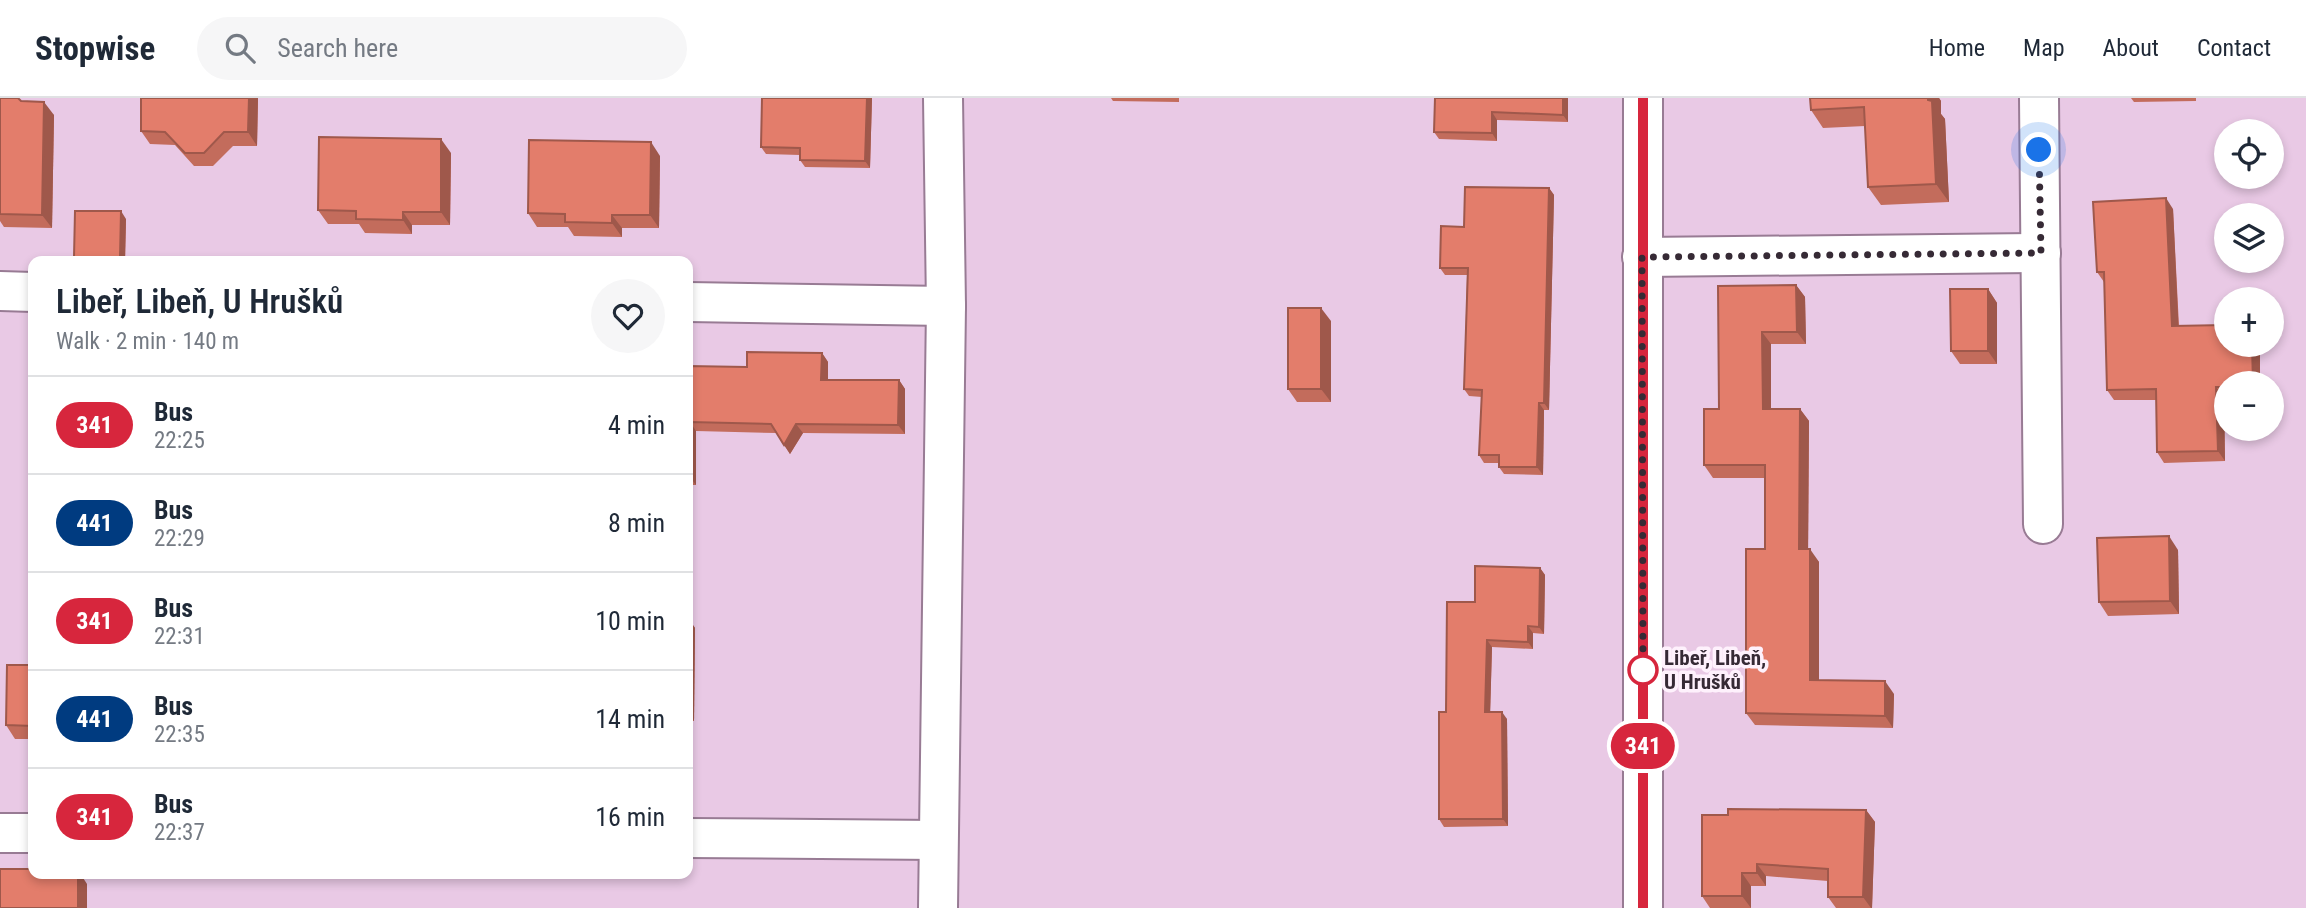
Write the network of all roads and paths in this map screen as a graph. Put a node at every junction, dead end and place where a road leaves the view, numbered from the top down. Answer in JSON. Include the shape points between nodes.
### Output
{"nodes":[{"id":1,"x":943,"y":98,"type":"edge"},
{"id":2,"x":1643,"y":98,"type":"edge"},
{"id":3,"x":2039,"y":98,"type":"edge"},
{"id":4,"x":2041,"y":253,"type":"junction"},
{"id":5,"x":1642,"y":257,"type":"junction"},
{"id":6,"x":0,"y":291,"type":"edge"},
{"id":7,"x":28,"y":292,"type":"edge"},
{"id":8,"x":693,"y":302,"type":"edge"},
{"id":9,"x":946,"y":306,"type":"junction"},
{"id":10,"x":2043,"y":524,"type":"dead end"},
{"id":11,"x":0,"y":833,"type":"edge"},
{"id":12,"x":28,"y":833,"type":"edge"},
{"id":13,"x":693,"y":838,"type":"edge"},
{"id":14,"x":938,"y":840,"type":"junction"},
{"id":15,"x":938,"y":908,"type":"edge"},
{"id":16,"x":1643,"y":908,"type":"edge"}],
"edges":[{"from":1,"to":9,"type":"street"},
{"from":2,"to":5,"type":"street"},
{"from":3,"to":4,"type":"street"},
{"from":4,"to":5,"type":"street"},
{"from":4,"to":10,"type":"street"},
{"from":5,"to":16,"type":"street"},
{"from":6,"to":7,"type":"street"},
{"from":8,"to":9,"type":"street"},
{"from":9,"to":14,"type":"street"},
{"from":11,"to":12,"type":"street"},
{"from":13,"to":14,"type":"street"},
{"from":14,"to":15,"type":"street"}]}
